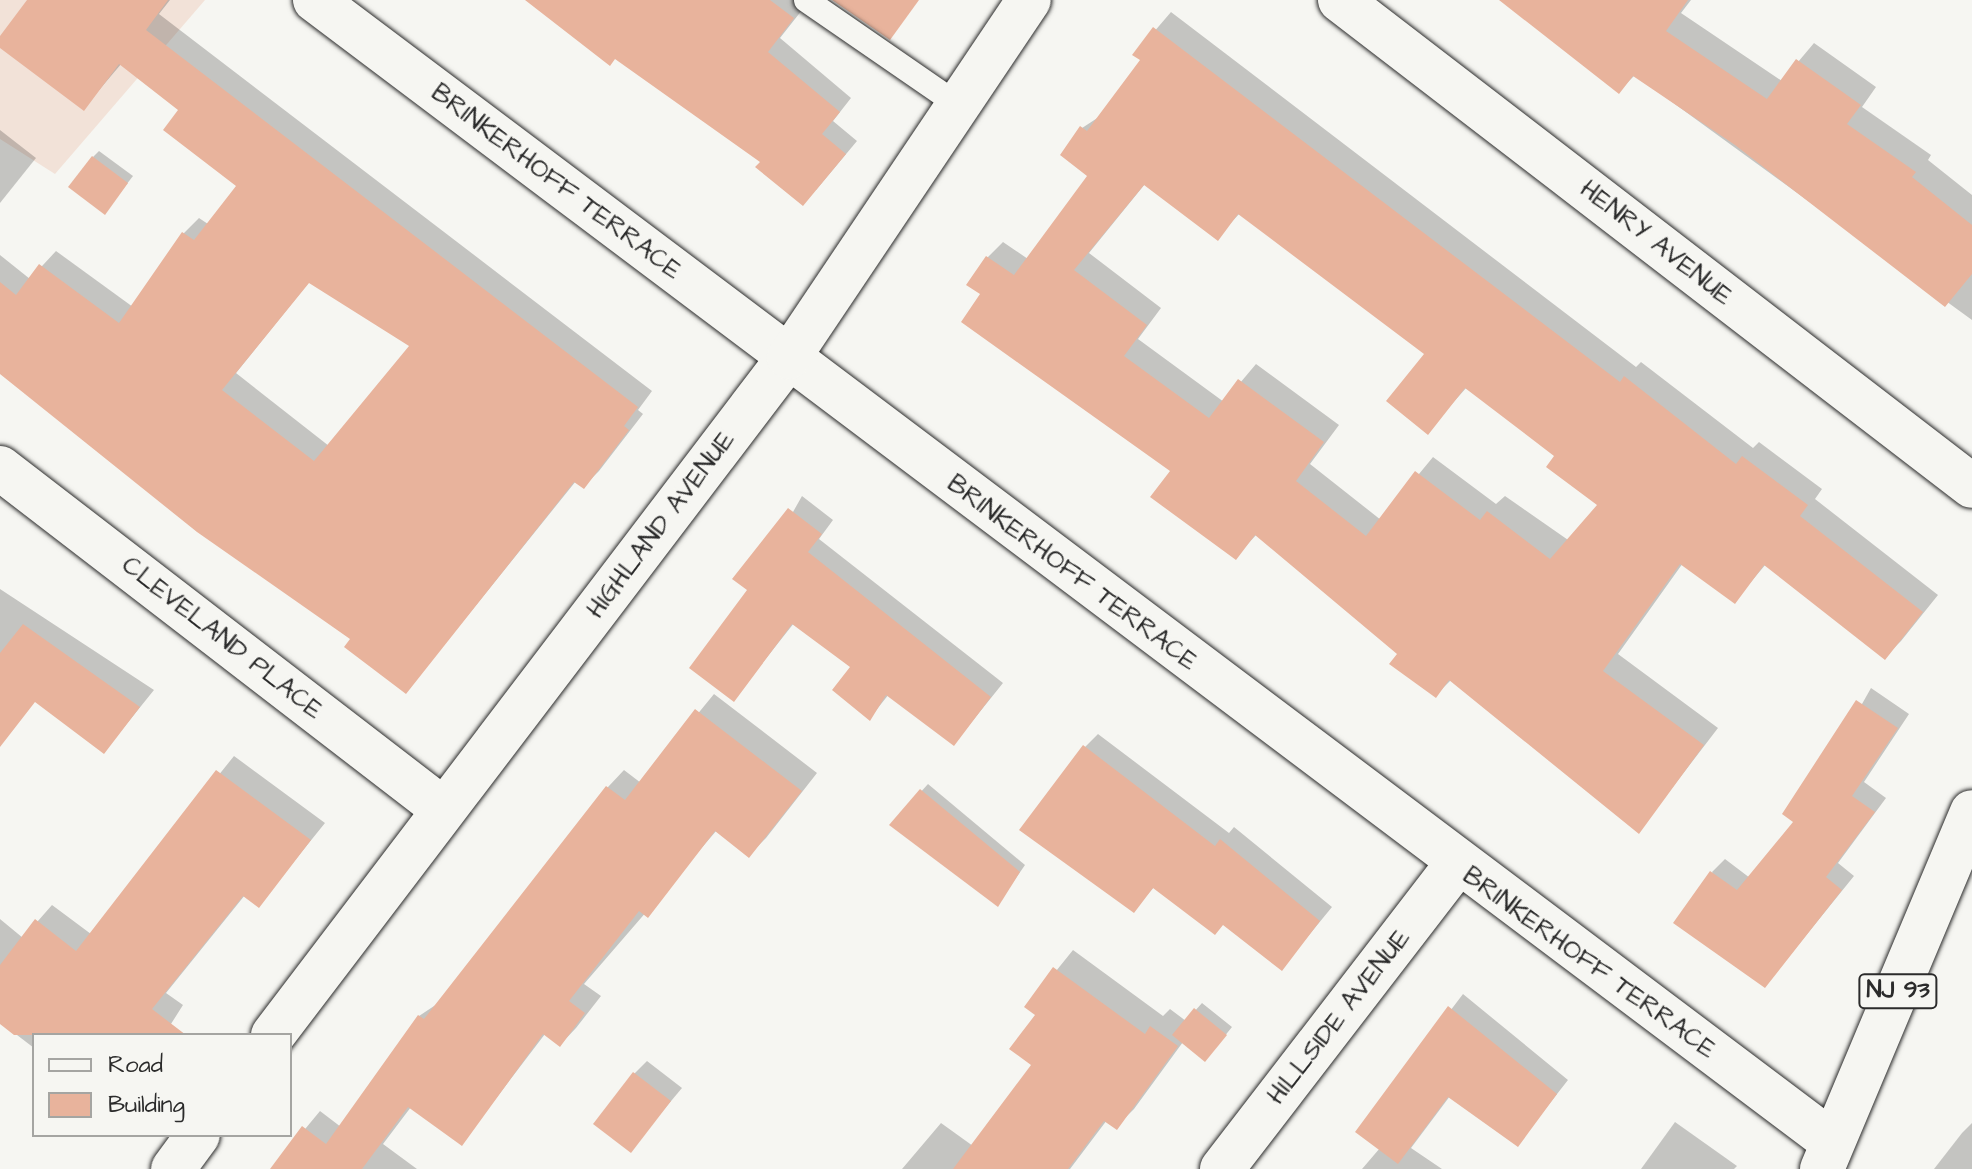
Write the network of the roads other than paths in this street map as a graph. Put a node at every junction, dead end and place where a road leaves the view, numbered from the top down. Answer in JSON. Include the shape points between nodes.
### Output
{"nodes":[{"id":1,"x":315,"y":0,"type":"edge"},
{"id":2,"x":806,"y":0,"type":"edge"},
{"id":3,"x":1029,"y":0,"type":"edge"},
{"id":4,"x":1340,"y":0,"type":"edge"},
{"id":5,"x":957,"y":104,"type":"junction"},
{"id":6,"x":789,"y":357,"type":"junction"},
{"id":7,"x":0,"y":468,"type":"edge"},
{"id":8,"x":1972,"y":486,"type":"edge"},
{"id":9,"x":443,"y":809,"type":"junction"},
{"id":10,"x":1972,"y":812,"type":"edge"},
{"id":11,"x":1456,"y":865,"type":"junction"},
{"id":12,"x":275,"y":1033,"type":"edge"},
{"id":13,"x":197,"y":1137,"type":"edge"},
{"id":14,"x":1827,"y":1156,"type":"edge"},
{"id":15,"x":173,"y":1169,"type":"edge"},
{"id":16,"x":1222,"y":1169,"type":"edge"}],
"edges":[{"from":1,"to":6,"type":"street","name":"BRINKERHOFF TERRACE"},
{"from":2,"to":5,"type":"lane"},
{"from":3,"to":5,"type":"street","name":"HIGHLAND AVENUE"},
{"from":4,"to":8,"type":"street","name":"HENRY AVENUE"},
{"from":5,"to":6,"type":"street","name":"HIGHLAND AVENUE"},
{"from":6,"to":9,"type":"street","name":"HIGHLAND AVENUE"},
{"from":6,"to":11,"type":"street","name":"BRINKERHOFF TERRACE"},
{"from":7,"to":9,"type":"street","name":"CLEVELAND PLACE"},
{"from":9,"to":12,"type":"street","name":"HIGHLAND AVENUE"},
{"from":10,"to":14,"type":"street","number":"NJ 93"},
{"from":11,"to":14,"type":"street","name":"BRINKERHOFF TERRACE"},
{"from":11,"to":16,"type":"street","name":"HILLSIDE AVENUE"},
{"from":13,"to":15,"type":"street"}]}
